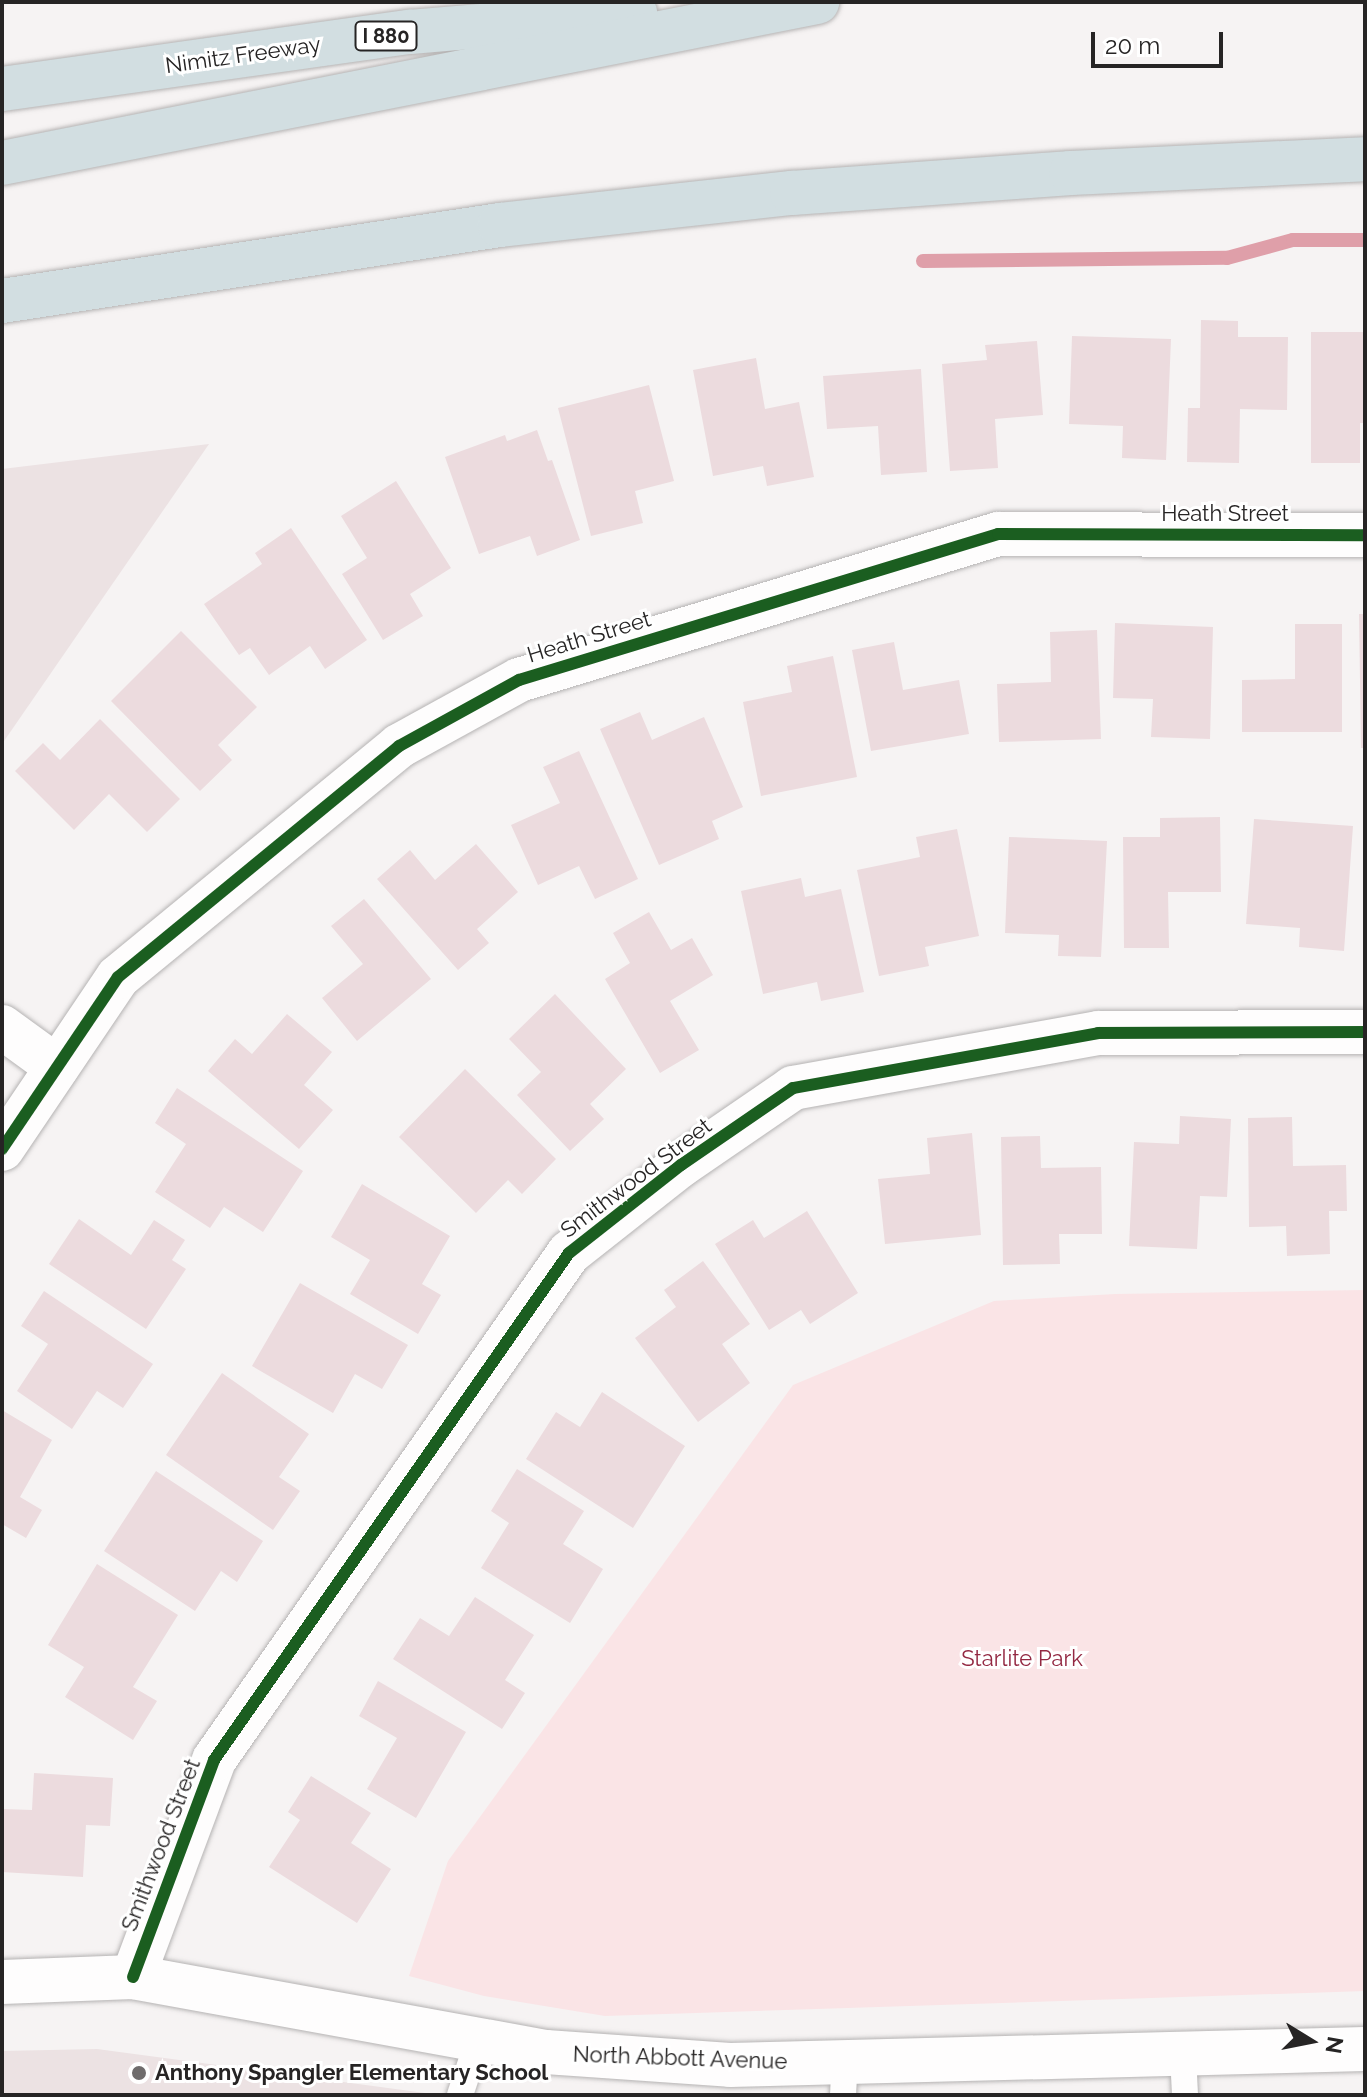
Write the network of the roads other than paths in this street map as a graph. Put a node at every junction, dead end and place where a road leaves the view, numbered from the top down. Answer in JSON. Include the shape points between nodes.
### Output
{"nodes":[{"id":1,"x":772,"y":2,"type":"edge"},
{"id":2,"x":817,"y":2,"type":"edge"},
{"id":3,"x":2,"y":89,"type":"edge"},
{"id":4,"x":1365,"y":159,"type":"edge"},
{"id":5,"x":2,"y":163,"type":"edge"},
{"id":6,"x":2,"y":301,"type":"edge"},
{"id":7,"x":1365,"y":535,"type":"edge"},
{"id":8,"x":2,"y":1027,"type":"edge"},
{"id":9,"x":1365,"y":1032,"type":"edge"},
{"id":10,"x":57,"y":1067,"type":"junction"},
{"id":11,"x":2,"y":1149,"type":"edge"},
{"id":12,"x":133,"y":1977,"type":"junction"},
{"id":13,"x":2,"y":1982,"type":"edge"},
{"id":14,"x":478,"y":2041,"type":"junction"},
{"id":15,"x":1365,"y":2049,"type":"edge"},
{"id":16,"x":1184,"y":2074,"type":"edge"},
{"id":17,"x":844,"y":2078,"type":"edge"},
{"id":18,"x":460,"y":2095,"type":"edge"}],
"edges":[{"from":1,"to":3,"type":"highway","name":"Nimitz Freeway","number":"I 880","via":[[410,32]]},
{"from":2,"to":5,"type":"highway"},
{"from":4,"to":6,"type":"highway","via":[[792,193],[500,225]]},
{"from":7,"to":10,"type":"street","name":"Heath Street","via":[[998,534],[519,680],[399,746],[118,977]]},
{"from":8,"to":10,"type":"street"},
{"from":9,"to":12,"type":"street","name":"Smithwood Street","via":[[1098,1033],[793,1088],[681,1165],[569,1253],[214,1760]]},
{"from":10,"to":11,"type":"street","name":"Heath Street"},
{"from":12,"to":13,"type":"street","name":"North Abbott Avenue"},
{"from":12,"to":14,"type":"street","name":"North Abbott Avenue"},
{"from":14,"to":17,"type":"street","name":"North Abbott Avenue","via":[[546,2052]]},
{"from":14,"to":18,"type":"lane"},
{"from":15,"to":16,"type":"street","name":"North Abbott Avenue"},
{"from":16,"to":17,"type":"street","name":"North Abbott Avenue"}]}
